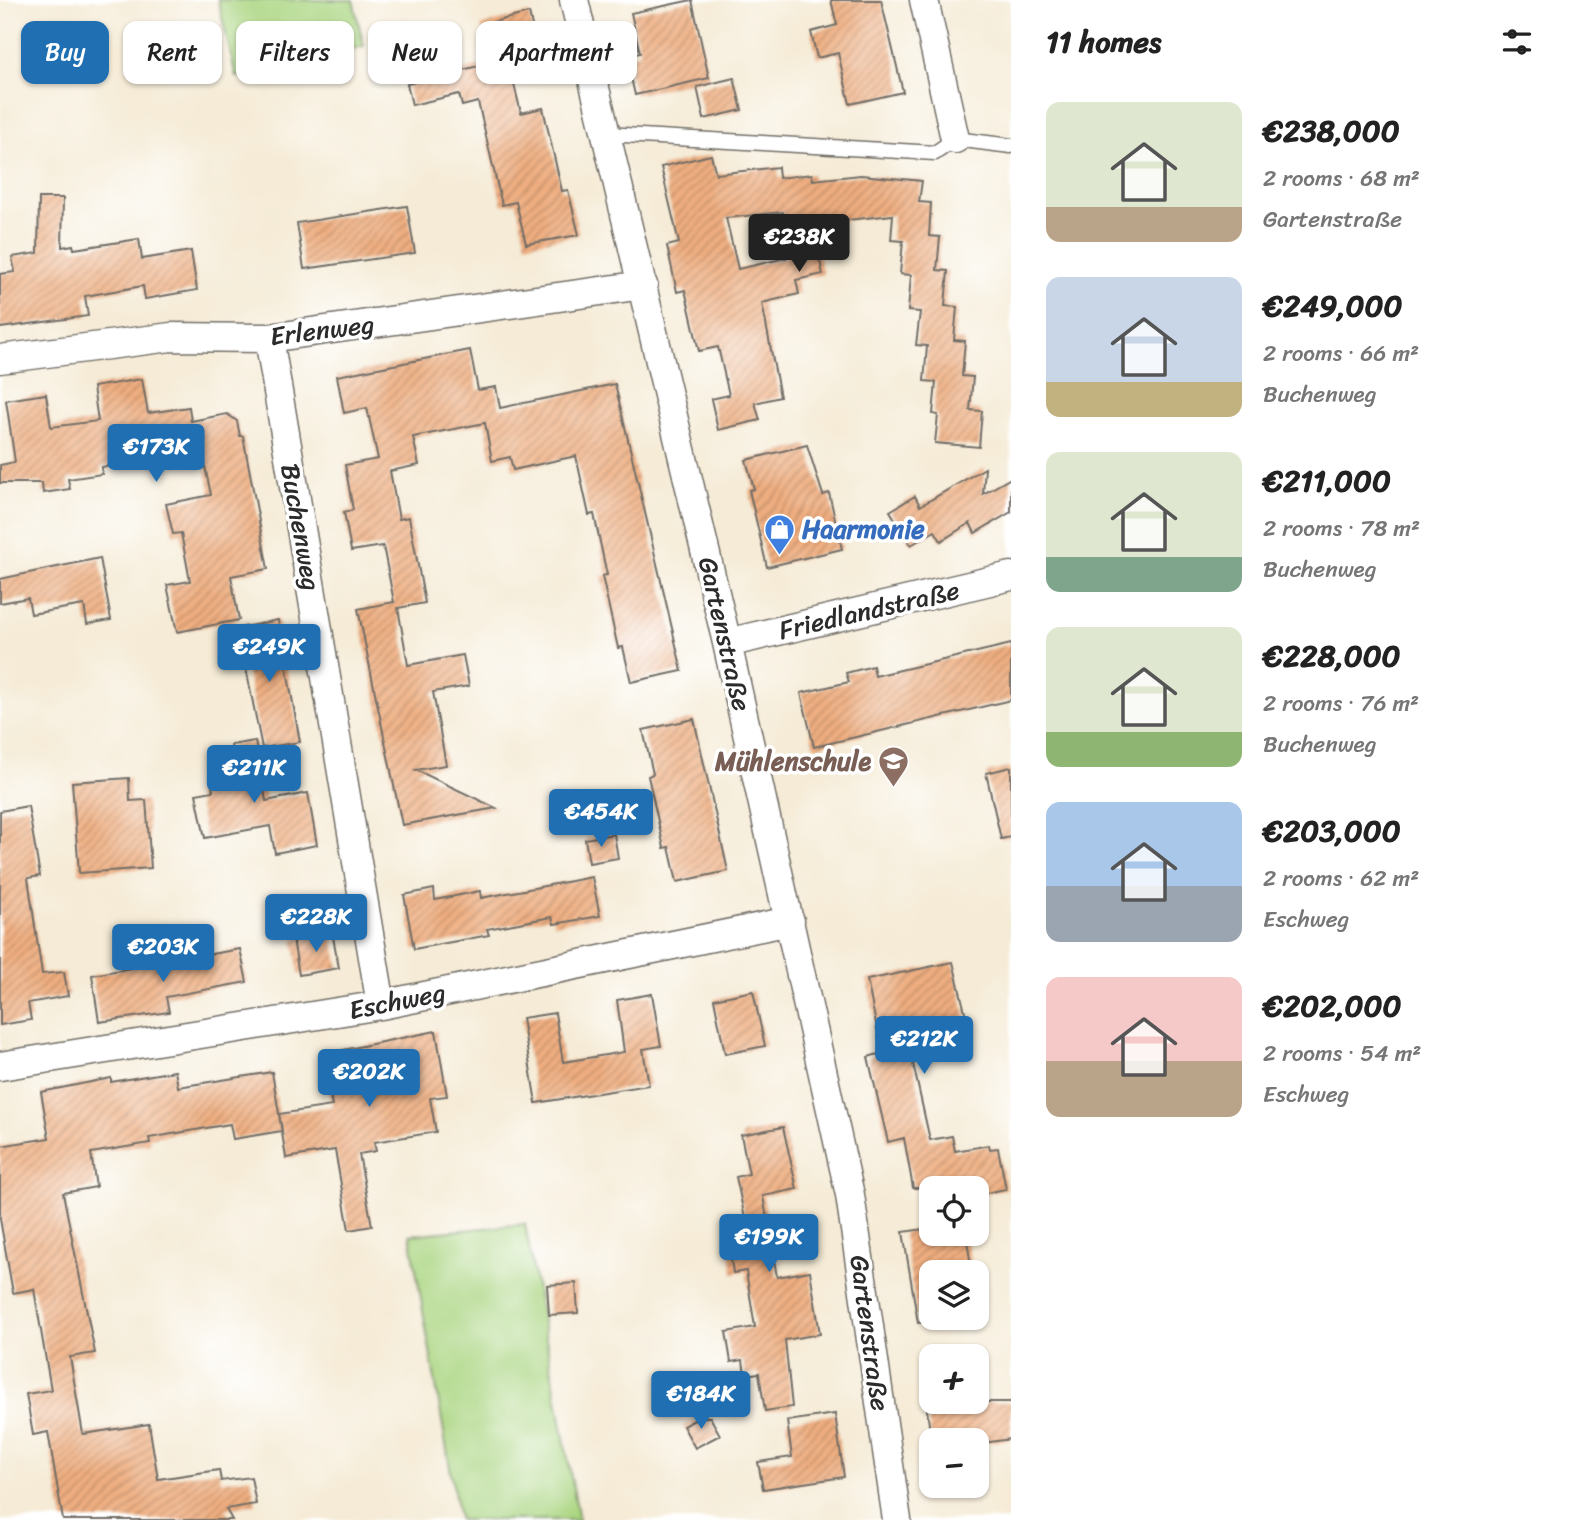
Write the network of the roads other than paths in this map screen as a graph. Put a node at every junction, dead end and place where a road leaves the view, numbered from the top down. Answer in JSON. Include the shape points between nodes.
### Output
{"nodes":[{"id":1,"x":574,"y":0,"type":"edge"},
{"id":2,"x":924,"y":0,"type":"edge"},
{"id":3,"x":606,"y":134,"type":"junction"},
{"id":4,"x":955,"y":139,"type":"junction"},
{"id":5,"x":1011,"y":146,"type":"edge"},
{"id":6,"x":643,"y":285,"type":"junction"},
{"id":7,"x":269,"y":338,"type":"junction"},
{"id":8,"x":0,"y":359,"type":"edge"},
{"id":9,"x":1011,"y":576,"type":"edge"},
{"id":10,"x":727,"y":643,"type":"junction"},
{"id":11,"x":790,"y":921,"type":"junction"},
{"id":12,"x":381,"y":1005,"type":"junction"},
{"id":13,"x":0,"y":1066,"type":"edge"},
{"id":14,"x":897,"y":1520,"type":"edge"}],
"edges":[{"from":1,"to":3,"type":"street","name":"Gartenstraße"},
{"from":2,"to":4,"type":"street"},
{"from":3,"to":4,"type":"lane","via":[[934,153]]},
{"from":3,"to":6,"type":"street","name":"Gartenstraße"},
{"from":4,"to":5,"type":"lane"},
{"from":6,"to":7,"type":"street","name":"Erlenweg"},
{"from":6,"to":10,"type":"street","name":"Gartenstraße"},
{"from":7,"to":8,"type":"street","name":"Erlenweg","via":[[171,337]]},
{"from":7,"to":12,"type":"street","name":"Buchenweg"},
{"from":9,"to":10,"type":"street","name":"Friedlandstraße"},
{"from":10,"to":11,"type":"street","name":"Gartenstraße"},
{"from":11,"to":12,"type":"street","name":"Eschweg"},
{"from":11,"to":14,"type":"street","name":"Gartenstraße","via":[[850,1195]]},
{"from":12,"to":13,"type":"street","name":"Eschweg"}]}
